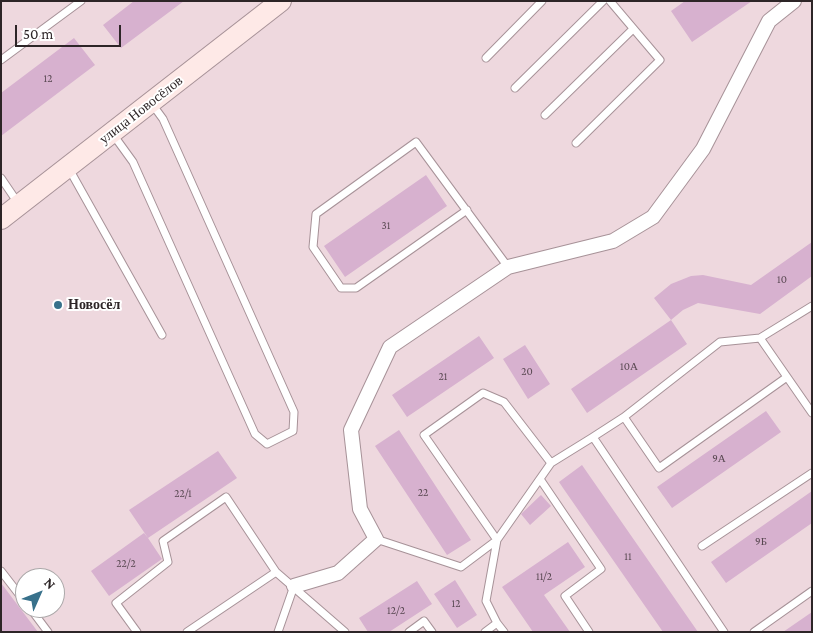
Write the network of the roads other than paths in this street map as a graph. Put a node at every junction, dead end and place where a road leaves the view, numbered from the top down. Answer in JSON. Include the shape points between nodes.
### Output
{"nodes":[{"id":1,"x":281,"y":1,"type":"edge"},
{"id":2,"x":542,"y":1,"type":"edge"},
{"id":3,"x":603,"y":1,"type":"edge"},
{"id":4,"x":610,"y":1,"type":"edge"},
{"id":5,"x":794,"y":1,"type":"edge"},
{"id":6,"x":77,"y":3,"type":"edge"},
{"id":7,"x":633,"y":29,"type":"junction"},
{"id":8,"x":486,"y":58,"type":"dead end"},
{"id":9,"x":1,"y":60,"type":"edge"},
{"id":10,"x":515,"y":88,"type":"dead end"},
{"id":11,"x":151,"y":102,"type":"junction"},
{"id":12,"x":545,"y":115,"type":"dead end"},
{"id":13,"x":112,"y":133,"type":"junction"},
{"id":14,"x":576,"y":143,"type":"dead end"},
{"id":15,"x":68,"y":167,"type":"junction"},
{"id":16,"x":1,"y":178,"type":"edge"},
{"id":17,"x":19,"y":205,"type":"junction"},
{"id":18,"x":466,"y":210,"type":"junction"},
{"id":19,"x":1,"y":219,"type":"edge"},
{"id":20,"x":508,"y":267,"type":"junction"},
{"id":21,"x":811,"y":306,"type":"edge"},
{"id":22,"x":162,"y":335,"type":"dead end"},
{"id":23,"x":760,"y":338,"type":"junction"},
{"id":24,"x":787,"y":377,"type":"junction"},
{"id":25,"x":812,"y":413,"type":"edge"},
{"id":26,"x":624,"y":417,"type":"junction"},
{"id":27,"x":593,"y":436,"type":"junction"},
{"id":28,"x":550,"y":463,"type":"junction"},
{"id":29,"x":812,"y":473,"type":"edge"},
{"id":30,"x":540,"y":479,"type":"junction"},
{"id":31,"x":376,"y":539,"type":"junction"},
{"id":32,"x":498,"y":540,"type":"junction"},
{"id":33,"x":702,"y":546,"type":"dead end"},
{"id":34,"x":1,"y":571,"type":"edge"},
{"id":35,"x":276,"y":572,"type":"junction"},
{"id":36,"x":294,"y":586,"type":"junction"},
{"id":37,"x":15,"y":589,"type":"edge"},
{"id":38,"x":812,"y":591,"type":"edge"},
{"id":39,"x":38,"y":618,"type":"edge"},
{"id":40,"x":497,"y":623,"type":"junction"},
{"id":41,"x":48,"y":632,"type":"edge"},
{"id":42,"x":137,"y":632,"type":"edge"},
{"id":43,"x":187,"y":632,"type":"edge"},
{"id":44,"x":278,"y":632,"type":"edge"},
{"id":45,"x":345,"y":632,"type":"edge"},
{"id":46,"x":409,"y":632,"type":"edge"},
{"id":47,"x":432,"y":632,"type":"edge"},
{"id":48,"x":485,"y":632,"type":"edge"},
{"id":49,"x":504,"y":632,"type":"edge"},
{"id":50,"x":589,"y":632,"type":"edge"},
{"id":51,"x":724,"y":632,"type":"edge"},
{"id":52,"x":754,"y":632,"type":"edge"}],
"edges":[{"from":1,"to":11,"type":"street","name":"улица Новосёлов"},
{"from":2,"to":8,"type":"lane"},
{"from":3,"to":10,"type":"lane"},
{"from":4,"to":7,"type":"lane"},
{"from":5,"to":20,"type":"street","via":[[769,21],[703,149],[653,217],[613,241]]},
{"from":6,"to":9,"type":"lane"},
{"from":7,"to":12,"type":"lane"},
{"from":7,"to":14,"type":"lane","via":[[660,60]]},
{"from":11,"to":13,"type":"street","name":"улица Новосёлов"},
{"from":11,"to":13,"type":"lane","via":[[163,119],[294,412],[293,431],[267,444],[255,434],[133,162]]},
{"from":13,"to":15,"type":"street","name":"улица Новосёлов"},
{"from":15,"to":17,"type":"street","name":"улица Новосёлов"},
{"from":15,"to":22,"type":"lane"},
{"from":16,"to":17,"type":"lane"},
{"from":17,"to":19,"type":"street","name":"улица Новосёлов"},
{"from":18,"to":18,"type":"lane","via":[[416,142],[316,214],[313,247],[341,288],[356,288]]},
{"from":18,"to":20,"type":"lane"},
{"from":20,"to":31,"type":"street","via":[[390,346],[351,430],[360,508]]},
{"from":21,"to":23,"type":"lane"},
{"from":23,"to":24,"type":"lane"},
{"from":23,"to":26,"type":"lane","via":[[720,342]]},
{"from":24,"to":25,"type":"lane"},
{"from":24,"to":26,"type":"lane","via":[[659,468]]},
{"from":26,"to":27,"type":"lane"},
{"from":27,"to":28,"type":"lane"},
{"from":27,"to":51,"type":"lane"},
{"from":28,"to":30,"type":"lane"},
{"from":28,"to":32,"type":"lane","via":[[504,402],[483,393],[424,435]]},
{"from":29,"to":33,"type":"lane"},
{"from":30,"to":32,"type":"lane"},
{"from":30,"to":50,"type":"lane","via":[[601,569],[565,596]]},
{"from":31,"to":32,"type":"lane","via":[[461,567]]},
{"from":31,"to":36,"type":"street","via":[[338,573]]},
{"from":32,"to":40,"type":"lane","via":[[486,601]]},
{"from":34,"to":37,"type":"lane"},
{"from":35,"to":36,"type":"lane"},
{"from":35,"to":42,"type":"lane","via":[[226,497],[163,541],[168,562],[116,603]]},
{"from":35,"to":43,"type":"lane"},
{"from":36,"to":44,"type":"lane"},
{"from":36,"to":45,"type":"lane"},
{"from":38,"to":52,"type":"lane"},
{"from":39,"to":41,"type":"lane"},
{"from":40,"to":48,"type":"lane"},
{"from":40,"to":49,"type":"lane"},
{"from":46,"to":47,"type":"lane","via":[[424,621]]}]}
